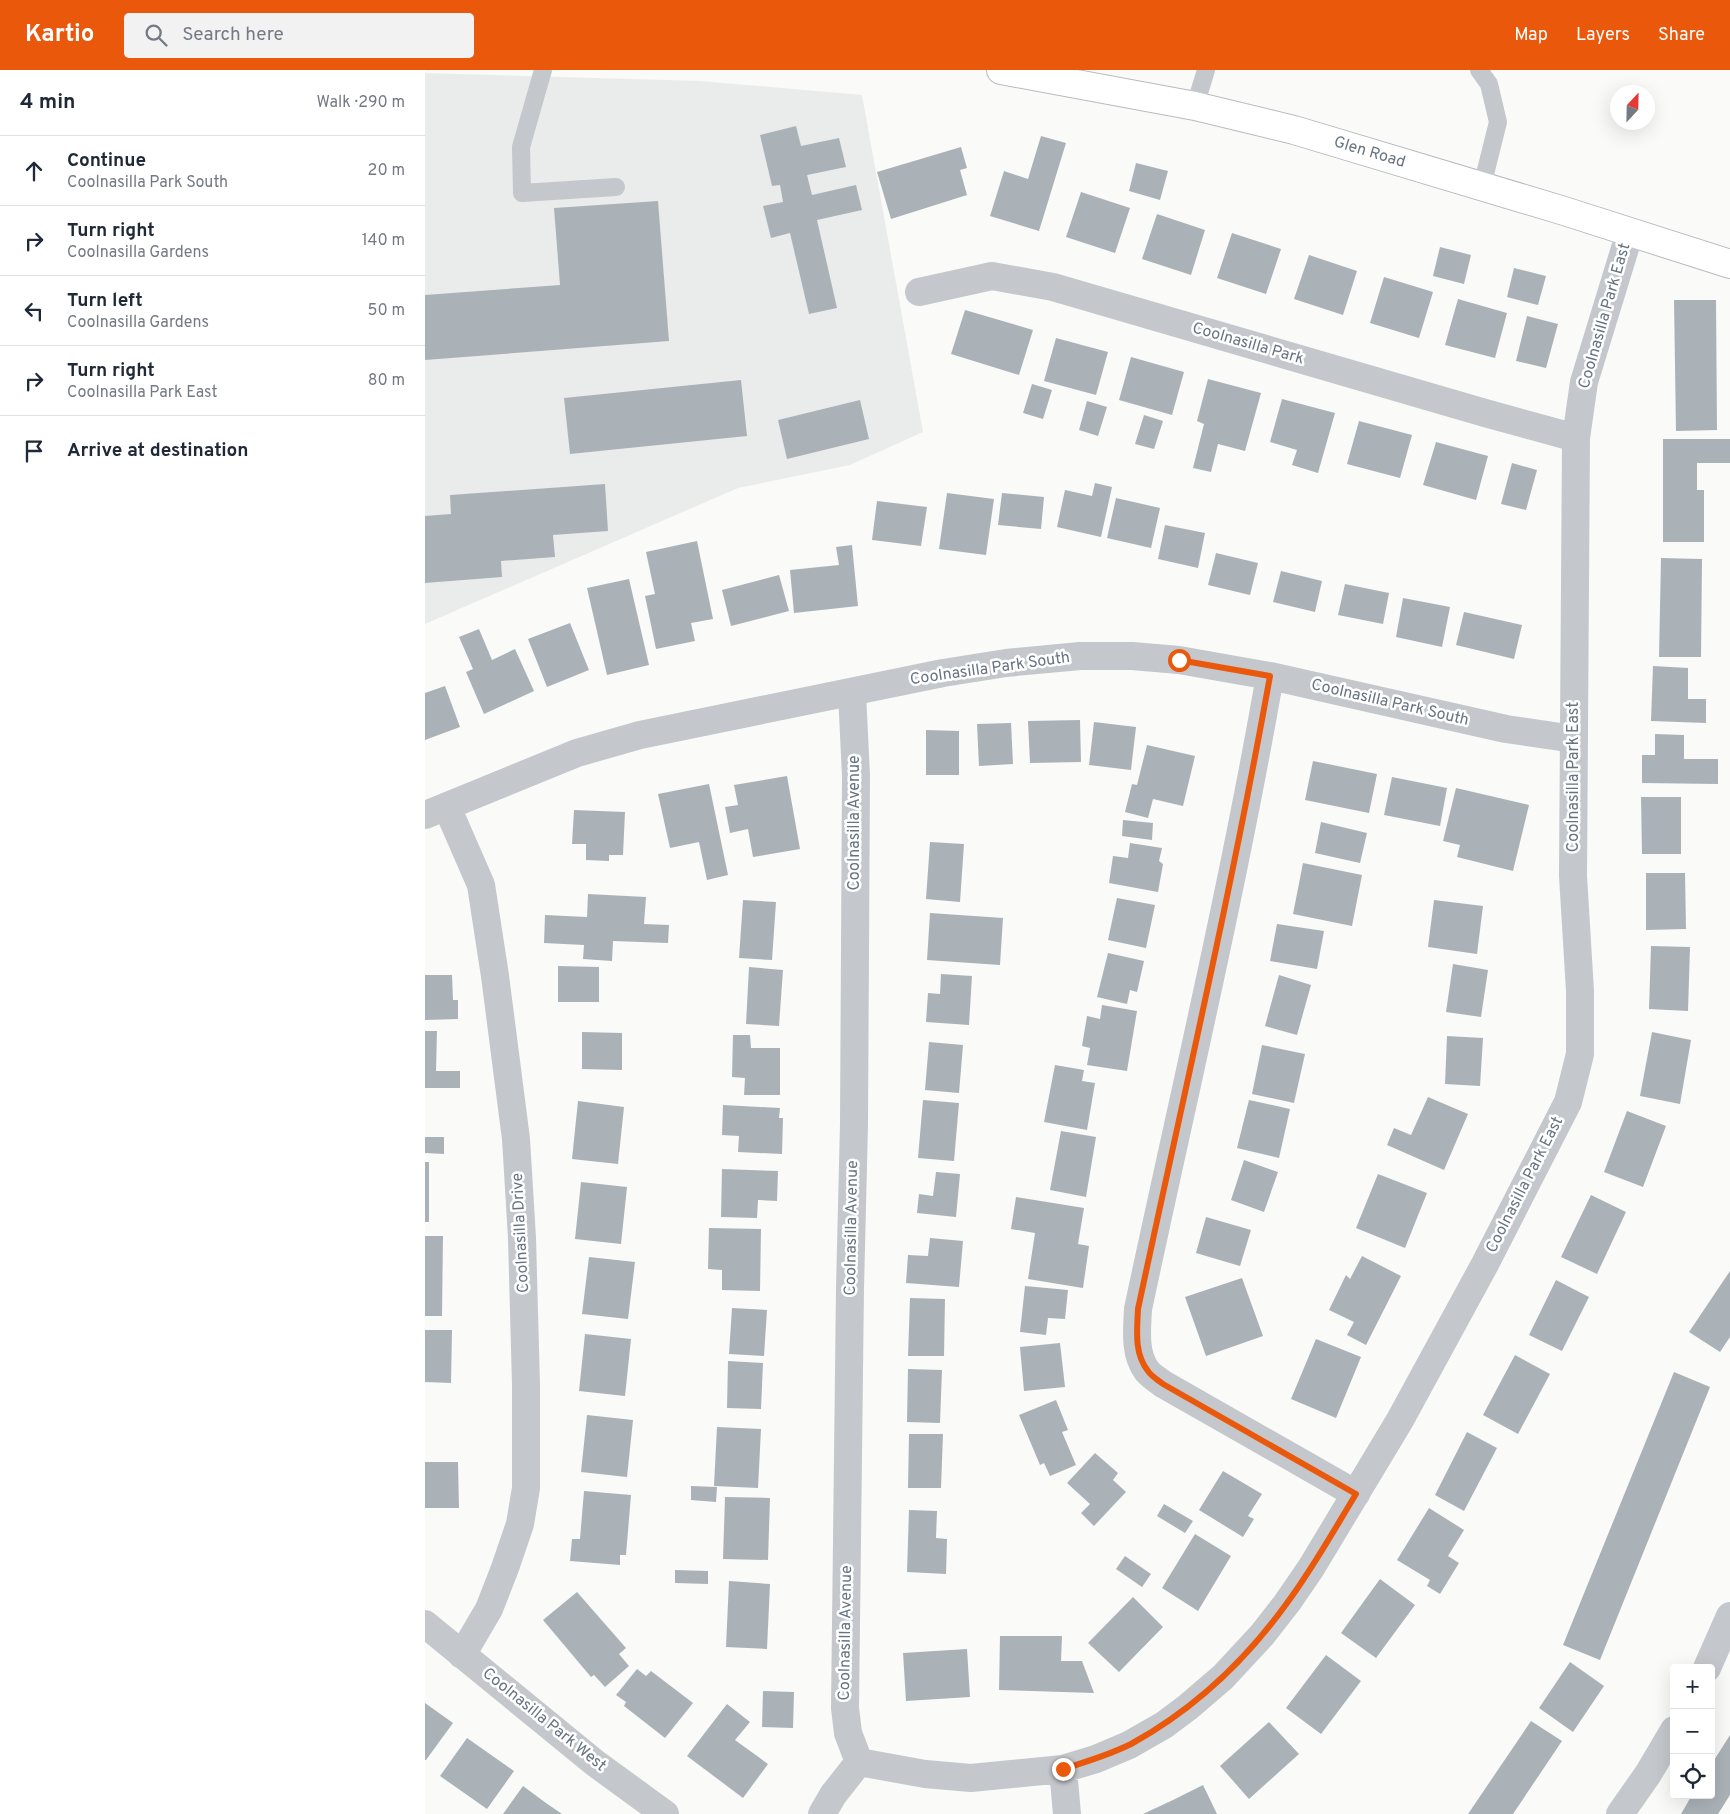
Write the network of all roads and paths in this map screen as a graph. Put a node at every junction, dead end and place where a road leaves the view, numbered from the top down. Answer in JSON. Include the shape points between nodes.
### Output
{"nodes":[{"id":1,"x":543,"y":70,"type":"edge"},
{"id":2,"x":1001,"y":70,"type":"edge"},
{"id":3,"x":1206,"y":70,"type":"edge"},
{"id":4,"x":1479,"y":70,"type":"edge"},
{"id":5,"x":1195,"y":106,"type":"junction"},
{"id":6,"x":1482,"y":186,"type":"junction"},
{"id":7,"x":616,"y":187,"type":"dead end"},
{"id":8,"x":1630,"y":232,"type":"junction"},
{"id":9,"x":1730,"y":264,"type":"edge"},
{"id":10,"x":919,"y":292,"type":"dead end"},
{"id":11,"x":1576,"y":438,"type":"junction"},
{"id":12,"x":1270,"y":676,"type":"junction"},
{"id":13,"x":852,"y":693,"type":"junction"},
{"id":14,"x":1574,"y":739,"type":"junction"},
{"id":15,"x":436,"y":811,"type":"edge"},
{"id":16,"x":1356,"y":1494,"type":"junction"},
{"id":17,"x":1730,"y":1616,"type":"edge"},
{"id":18,"x":425,"y":1624,"type":"edge"},
{"id":19,"x":462,"y":1655,"type":"junction"},
{"id":20,"x":1709,"y":1664,"type":"edge"},
{"id":21,"x":1670,"y":1737,"type":"edge"},
{"id":22,"x":859,"y":1762,"type":"junction"},
{"id":23,"x":1063,"y":1769,"type":"junction"},
{"id":24,"x":665,"y":1814,"type":"edge"},
{"id":25,"x":822,"y":1814,"type":"edge"},
{"id":26,"x":1067,"y":1814,"type":"edge"},
{"id":27,"x":1620,"y":1814,"type":"edge"}],
"edges":[{"from":1,"to":7,"type":"lane","via":[[521,147],[522,193]]},
{"from":2,"to":5,"type":"main road","name":"Glen Road"},
{"from":3,"to":5,"type":"lane"},
{"from":4,"to":6,"type":"lane","via":[[1489,84],[1498,122]]},
{"from":5,"to":6,"type":"main road","name":"Glen Road","via":[[1294,130]]},
{"from":6,"to":8,"type":"main road","name":"Glen Road"},
{"from":8,"to":9,"type":"main road","name":"Glen Road"},
{"from":8,"to":11,"type":"street","name":"Coolnasilla Park East","via":[[1584,382]]},
{"from":10,"to":11,"type":"street","name":"Coolnasilla Park","via":[[992,276],[1053,286]]},
{"from":11,"to":14,"type":"street","name":"Coolnasilla Park East"},
{"from":12,"to":13,"type":"street","name":"Coolnasilla Park South","via":[[1179,660],[1080,656],[943,673]]},
{"from":12,"to":14,"type":"street","name":"Coolnasilla Park South","via":[[1506,729]]},
{"from":12,"to":16,"type":"street","via":[[1252,780],[1138,1309],[1138,1347],[1148,1372],[1163,1384]]},
{"from":13,"to":15,"type":"street","name":"Coolnasilla Park South","via":[[640,735],[586,750]]},
{"from":13,"to":22,"type":"street","name":"Coolnasilla Avenue","via":[[856,776],[854,1124],[845,1708],[848,1733]]},
{"from":14,"to":16,"type":"street","name":"Coolnasilla Park East","via":[[1573,876],[1580,1054],[1568,1102],[1485,1264]]},
{"from":15,"to":19,"type":"street","name":"Coolnasilla Drive","via":[[481,885],[515,1139],[522,1238],[526,1488],[520,1524],[505,1568],[489,1609]]},
{"from":16,"to":23,"type":"street","name":"Coolnasilla Park East","via":[[1287,1603],[1223,1677],[1189,1707],[1129,1745]]},
{"from":17,"to":20,"type":"street"},
{"from":18,"to":19,"type":"street","name":"Coolnasilla Park West"},
{"from":19,"to":24,"type":"street","name":"Coolnasilla Park West","via":[[595,1763]]},
{"from":21,"to":27,"type":"street"},
{"from":22,"to":23,"type":"street","name":"Coolnasilla Park East","via":[[925,1774],[971,1778]]},
{"from":22,"to":25,"type":"street"},
{"from":23,"to":26,"type":"street"}]}
